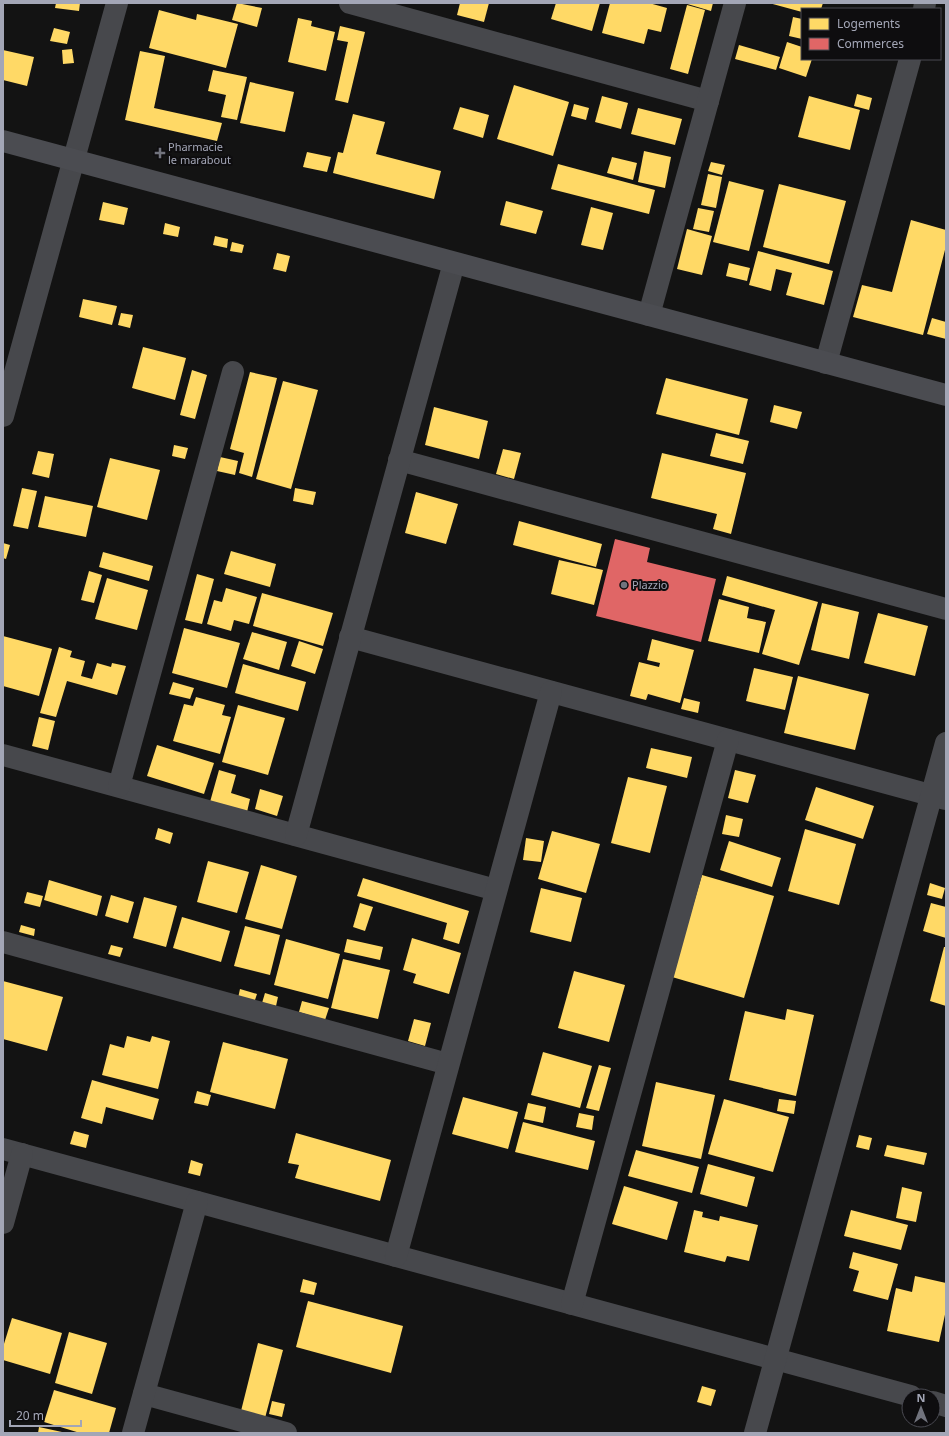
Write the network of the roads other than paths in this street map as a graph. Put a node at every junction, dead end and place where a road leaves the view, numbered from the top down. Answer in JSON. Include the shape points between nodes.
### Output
{"nodes":[{"id":1,"x":117,"y":3,"type":"edge"},
{"id":2,"x":350,"y":3,"type":"edge"},
{"id":3,"x":735,"y":3,"type":"edge"},
{"id":4,"x":910,"y":60,"type":"edge"},
{"id":5,"x":708,"y":101,"type":"junction"},
{"id":6,"x":3,"y":141,"type":"edge"},
{"id":7,"x":74,"y":160,"type":"junction"},
{"id":8,"x":454,"y":263,"type":"junction"},
{"id":9,"x":649,"y":315,"type":"junction"},
{"id":10,"x":826,"y":363,"type":"junction"},
{"id":11,"x":233,"y":372,"type":"dead end"},
{"id":12,"x":946,"y":395,"type":"edge"},
{"id":13,"x":3,"y":414,"type":"edge"},
{"id":14,"x":399,"y":460,"type":"junction"},
{"id":15,"x":946,"y":609,"type":"edge"},
{"id":16,"x":350,"y":637,"type":"junction"},
{"id":17,"x":551,"y":692,"type":"junction"},
{"id":18,"x":728,"y":740,"type":"junction"},
{"id":19,"x":946,"y":743,"type":"edge"},
{"id":20,"x":3,"y":755,"type":"edge"},
{"id":21,"x":118,"y":786,"type":"junction"},
{"id":22,"x":939,"y":797,"type":"edge"},
{"id":23,"x":296,"y":835,"type":"junction"},
{"id":24,"x":496,"y":890,"type":"junction"},
{"id":25,"x":3,"y":942,"type":"edge"},
{"id":26,"x":448,"y":1064,"type":"junction"},
{"id":27,"x":12,"y":1151,"type":"edge"},
{"id":28,"x":197,"y":1202,"type":"junction"},
{"id":29,"x":3,"y":1223,"type":"edge"},
{"id":30,"x":396,"y":1256,"type":"junction"},
{"id":31,"x":572,"y":1304,"type":"junction"},
{"id":32,"x":776,"y":1359,"type":"junction"},
{"id":33,"x":901,"y":1393,"type":"edge"},
{"id":34,"x":144,"y":1394,"type":"junction"},
{"id":35,"x":133,"y":1433,"type":"edge"},
{"id":36,"x":286,"y":1433,"type":"edge"},
{"id":37,"x":756,"y":1433,"type":"edge"}],
"edges":[{"from":1,"to":7,"type":"street"},
{"from":2,"to":5,"type":"street"},
{"from":3,"to":5,"type":"street"},
{"from":4,"to":10,"type":"street"},
{"from":5,"to":9,"type":"street"},
{"from":6,"to":7,"type":"main road"},
{"from":7,"to":8,"type":"main road"},
{"from":7,"to":13,"type":"street"},
{"from":8,"to":9,"type":"main road"},
{"from":8,"to":14,"type":"street"},
{"from":9,"to":10,"type":"main road"},
{"from":10,"to":12,"type":"main road"},
{"from":11,"to":21,"type":"street"},
{"from":14,"to":15,"type":"street"},
{"from":14,"to":16,"type":"street"},
{"from":16,"to":17,"type":"street"},
{"from":16,"to":23,"type":"street"},
{"from":17,"to":18,"type":"street"},
{"from":17,"to":24,"type":"street"},
{"from":18,"to":22,"type":"street"},
{"from":18,"to":31,"type":"street"},
{"from":19,"to":22,"type":"street"},
{"from":20,"to":21,"type":"street"},
{"from":21,"to":23,"type":"street"},
{"from":22,"to":32,"type":"street"},
{"from":23,"to":24,"type":"street"},
{"from":24,"to":26,"type":"street"},
{"from":25,"to":26,"type":"street"},
{"from":26,"to":30,"type":"street"},
{"from":27,"to":28,"type":"street"},
{"from":27,"to":29,"type":"street"},
{"from":28,"to":30,"type":"street"},
{"from":28,"to":34,"type":"street"},
{"from":30,"to":31,"type":"street"},
{"from":31,"to":32,"type":"street"},
{"from":32,"to":33,"type":"street"},
{"from":32,"to":37,"type":"street"},
{"from":34,"to":35,"type":"street"},
{"from":34,"to":36,"type":"street"}]}
